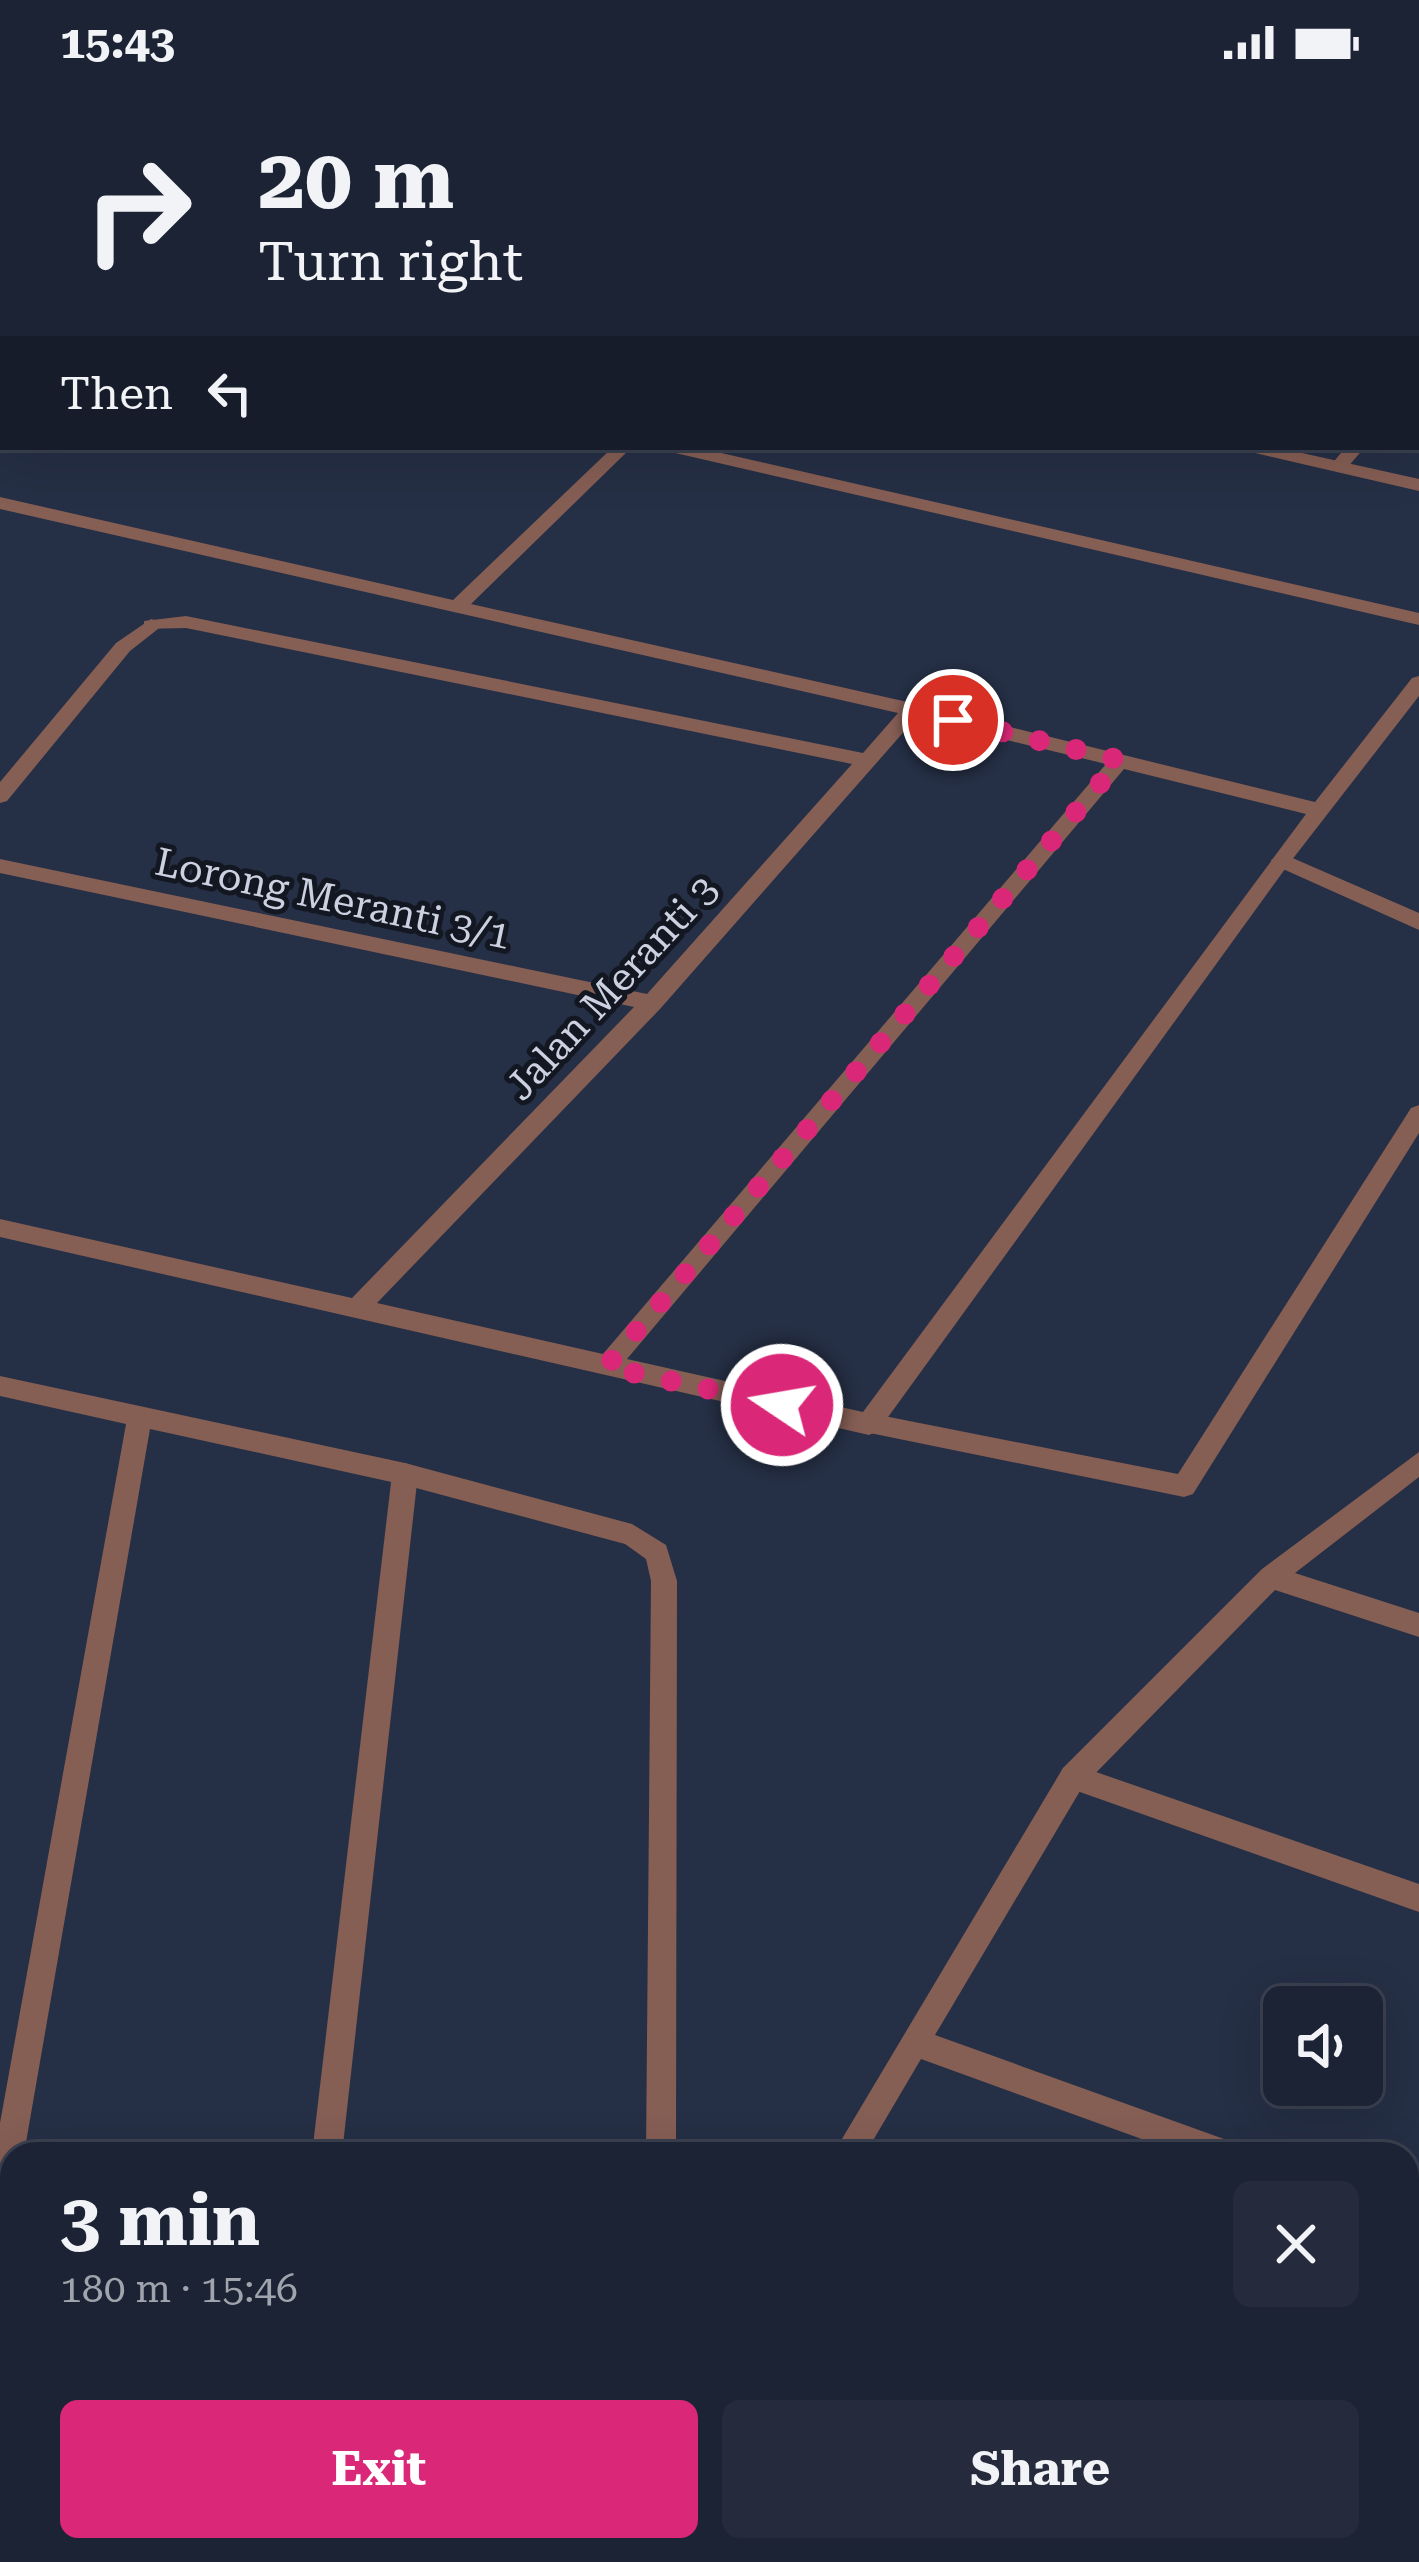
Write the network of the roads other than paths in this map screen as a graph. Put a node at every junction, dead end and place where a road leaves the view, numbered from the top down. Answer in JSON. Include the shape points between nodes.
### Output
{"nodes":[{"id":1,"x":620,"y":450,"type":"edge"},
{"id":2,"x":683,"y":450,"type":"edge"},
{"id":3,"x":1266,"y":450,"type":"edge"},
{"id":4,"x":1353,"y":450,"type":"edge"},
{"id":5,"x":1340,"y":465,"type":"junction"},
{"id":6,"x":1419,"y":484,"type":"edge"},
{"id":7,"x":0,"y":503,"type":"edge"},
{"id":8,"x":457,"y":606,"type":"junction"},
{"id":9,"x":1419,"y":619,"type":"edge"},
{"id":10,"x":1419,"y":683,"type":"edge"},
{"id":11,"x":912,"y":710,"type":"junction"},
{"id":12,"x":1120,"y":760,"type":"junction"},
{"id":13,"x":869,"y":761,"type":"junction"},
{"id":14,"x":0,"y":796,"type":"edge"},
{"id":15,"x":1320,"y":810,"type":"junction"},
{"id":16,"x":1281,"y":860,"type":"junction"},
{"id":17,"x":0,"y":866,"type":"edge"},
{"id":18,"x":1419,"y":922,"type":"edge"},
{"id":19,"x":652,"y":1003,"type":"junction"},
{"id":20,"x":1419,"y":1114,"type":"edge"},
{"id":21,"x":0,"y":1228,"type":"edge"},
{"id":22,"x":356,"y":1309,"type":"junction"},
{"id":23,"x":606,"y":1367,"type":"junction"},
{"id":24,"x":0,"y":1386,"type":"edge"},
{"id":25,"x":140,"y":1416,"type":"junction"},
{"id":26,"x":869,"y":1424,"type":"junction"},
{"id":27,"x":1419,"y":1463,"type":"edge"},
{"id":28,"x":405,"y":1474,"type":"junction"},
{"id":29,"x":1271,"y":1576,"type":"junction"},
{"id":30,"x":1419,"y":1625,"type":"edge"},
{"id":31,"x":1073,"y":1777,"type":"junction"},
{"id":32,"x":1419,"y":1898,"type":"edge"},
{"id":33,"x":914,"y":2042,"type":"junction"},
{"id":34,"x":9,"y":2110,"type":"edge"},
{"id":35,"x":6,"y":2142,"type":"edge"},
{"id":36,"x":328,"y":2142,"type":"edge"},
{"id":37,"x":661,"y":2142,"type":"edge"},
{"id":38,"x":855,"y":2142,"type":"edge"},
{"id":39,"x":1191,"y":2142,"type":"edge"}],
"edges":[{"from":1,"to":8,"type":"street"},
{"from":2,"to":9,"type":"street"},
{"from":3,"to":5,"type":"street"},
{"from":4,"to":5,"type":"street"},
{"from":5,"to":6,"type":"street"},
{"from":7,"to":8,"type":"street"},
{"from":8,"to":11,"type":"street"},
{"from":10,"to":15,"type":"street"},
{"from":11,"to":12,"type":"street"},
{"from":11,"to":13,"type":"street","name":"Jalan Meranti 3"},
{"from":12,"to":15,"type":"street"},
{"from":12,"to":23,"type":"street"},
{"from":13,"to":14,"type":"street","via":[[186,622],[151,625],[122,647]]},
{"from":13,"to":19,"type":"street","name":"Jalan Meranti 3"},
{"from":15,"to":16,"type":"street"},
{"from":16,"to":18,"type":"street"},
{"from":16,"to":26,"type":"street"},
{"from":17,"to":19,"type":"street","name":"Lorong Meranti 3/1"},
{"from":19,"to":22,"type":"street","name":"Jalan Meranti 3"},
{"from":20,"to":26,"type":"street","via":[[1184,1486]]},
{"from":21,"to":22,"type":"street"},
{"from":22,"to":23,"type":"street"},
{"from":23,"to":26,"type":"street"},
{"from":24,"to":25,"type":"street"},
{"from":25,"to":28,"type":"street"},
{"from":25,"to":34,"type":"street"},
{"from":27,"to":29,"type":"street"},
{"from":28,"to":36,"type":"street"},
{"from":28,"to":37,"type":"street","via":[[632,1535],[657,1553],[664,1581]]},
{"from":29,"to":30,"type":"street"},
{"from":29,"to":31,"type":"street"},
{"from":31,"to":32,"type":"street"},
{"from":31,"to":33,"type":"street"},
{"from":33,"to":38,"type":"street"},
{"from":33,"to":39,"type":"street"},
{"from":34,"to":35,"type":"street"}]}
